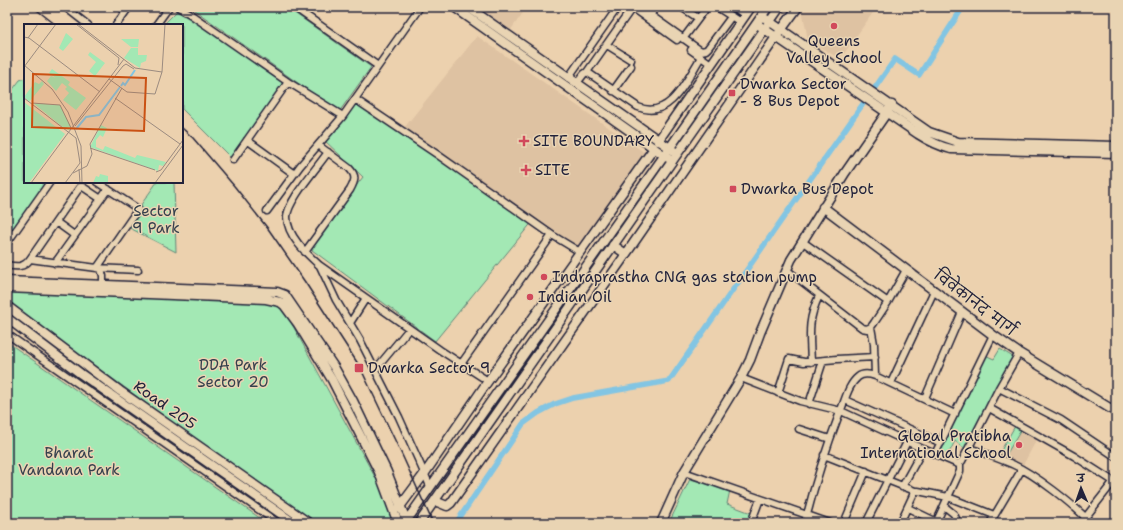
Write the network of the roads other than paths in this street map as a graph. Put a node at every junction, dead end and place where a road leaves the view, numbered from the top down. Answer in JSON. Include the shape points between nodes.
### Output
{"nodes":[{"id":1,"x":65,"y":7,"type":"edge"},
{"id":2,"x":129,"y":7,"type":"edge"},
{"id":3,"x":169,"y":7,"type":"edge"},
{"id":4,"x":178,"y":7,"type":"edge"},
{"id":5,"x":294,"y":7,"type":"edge"},
{"id":6,"x":420,"y":7,"type":"edge"},
{"id":7,"x":454,"y":7,"type":"edge"},
{"id":8,"x":468,"y":7,"type":"edge"},
{"id":9,"x":618,"y":7,"type":"edge"},
{"id":10,"x":634,"y":7,"type":"edge"},
{"id":11,"x":656,"y":7,"type":"edge"},
{"id":12,"x":681,"y":7,"type":"edge"},
{"id":13,"x":706,"y":7,"type":"edge"},
{"id":14,"x":717,"y":7,"type":"edge"},
{"id":15,"x":736,"y":7,"type":"edge"},
{"id":16,"x":751,"y":7,"type":"edge"},
{"id":17,"x":768,"y":7,"type":"edge"},
{"id":18,"x":780,"y":7,"type":"edge"},
{"id":19,"x":798,"y":7,"type":"edge"},
{"id":20,"x":650,"y":15,"type":"junction"},
{"id":21,"x":745,"y":15,"type":"junction"},
{"id":22,"x":762,"y":15,"type":"junction"},
{"id":23,"x":731,"y":17,"type":"junction"},
{"id":24,"x":698,"y":18,"type":"junction"},
{"id":25,"x":770,"y":21,"type":"junction"},
{"id":26,"x":740,"y":22,"type":"junction"},
{"id":27,"x":756,"y":23,"type":"junction"},
{"id":28,"x":87,"y":24,"type":"edge"},
{"id":29,"x":117,"y":24,"type":"edge"},
{"id":30,"x":157,"y":24,"type":"edge"},
{"id":31,"x":764,"y":28,"type":"junction"},
{"id":32,"x":782,"y":29,"type":"junction"},
{"id":33,"x":776,"y":36,"type":"junction"},
{"id":34,"x":683,"y":39,"type":"junction"},
{"id":35,"x":608,"y":43,"type":"junction"},
{"id":36,"x":701,"y":57,"type":"junction"},
{"id":37,"x":711,"y":64,"type":"junction"},
{"id":38,"x":378,"y":66,"type":"junction"},
{"id":39,"x":587,"y":72,"type":"junction"},
{"id":40,"x":568,"y":78,"type":"junction"},
{"id":41,"x":288,"y":82,"type":"junction"},
{"id":42,"x":577,"y":83,"type":"junction"},
{"id":43,"x":614,"y":91,"type":"junction"},
{"id":44,"x":355,"y":99,"type":"junction"},
{"id":45,"x":668,"y":104,"type":"junction"},
{"id":46,"x":712,"y":104,"type":"junction"},
{"id":47,"x":889,"y":109,"type":"junction"},
{"id":48,"x":678,"y":112,"type":"junction"},
{"id":49,"x":724,"y":112,"type":"junction"},
{"id":50,"x":343,"y":116,"type":"junction"},
{"id":51,"x":247,"y":140,"type":"junction"},
{"id":52,"x":656,"y":144,"type":"junction"},
{"id":53,"x":318,"y":145,"type":"junction"},
{"id":54,"x":1116,"y":146,"type":"edge"},
{"id":55,"x":328,"y":152,"type":"junction"},
{"id":56,"x":667,"y":152,"type":"junction"},
{"id":57,"x":1116,"y":153,"type":"edge"},
{"id":58,"x":675,"y":157,"type":"junction"},
{"id":59,"x":233,"y":160,"type":"dead end"},
{"id":60,"x":294,"y":174,"type":"junction"},
{"id":61,"x":49,"y":183,"type":"edge"},
{"id":62,"x":99,"y":183,"type":"edge"},
{"id":63,"x":108,"y":189,"type":"junction"},
{"id":64,"x":101,"y":199,"type":"junction"},
{"id":65,"x":823,"y":207,"type":"junction"},
{"id":66,"x":267,"y":211,"type":"dead end"},
{"id":67,"x":56,"y":222,"type":"junction"},
{"id":68,"x":552,"y":235,"type":"junction"},
{"id":69,"x":74,"y":236,"type":"junction"},
{"id":70,"x":803,"y":242,"type":"junction"},
{"id":71,"x":7,"y":243,"type":"edge"},
{"id":72,"x":613,"y":245,"type":"junction"},
{"id":73,"x":305,"y":252,"type":"junction"},
{"id":74,"x":580,"y":252,"type":"junction"},
{"id":75,"x":626,"y":254,"type":"junction"},
{"id":76,"x":30,"y":259,"type":"junction"},
{"id":77,"x":55,"y":263,"type":"junction"},
{"id":78,"x":7,"y":265,"type":"edge"},
{"id":79,"x":319,"y":265,"type":"junction"},
{"id":80,"x":99,"y":268,"type":"junction"},
{"id":81,"x":138,"y":270,"type":"dead end"},
{"id":82,"x":787,"y":270,"type":"junction"},
{"id":83,"x":906,"y":270,"type":"junction"},
{"id":84,"x":7,"y":281,"type":"edge"},
{"id":85,"x":103,"y":285,"type":"junction"},
{"id":86,"x":7,"y":288,"type":"edge"},
{"id":87,"x":934,"y":291,"type":"junction"},
{"id":88,"x":819,"y":296,"type":"junction"},
{"id":89,"x":366,"y":298,"type":"junction"},
{"id":90,"x":888,"y":302,"type":"junction"},
{"id":91,"x":7,"y":306,"type":"edge"},
{"id":92,"x":962,"y":312,"type":"junction"},
{"id":93,"x":536,"y":314,"type":"junction"},
{"id":94,"x":7,"y":318,"type":"edge"},
{"id":95,"x":547,"y":321,"type":"junction"},
{"id":96,"x":350,"y":323,"type":"junction"},
{"id":97,"x":871,"y":327,"type":"junction"},
{"id":98,"x":409,"y":329,"type":"junction"},
{"id":99,"x":7,"y":334,"type":"edge"},
{"id":100,"x":993,"y":335,"type":"junction"},
{"id":101,"x":1019,"y":353,"type":"junction"},
{"id":102,"x":875,"y":357,"type":"junction"},
{"id":103,"x":823,"y":361,"type":"junction"},
{"id":104,"x":811,"y":362,"type":"junction"},
{"id":105,"x":461,"y":364,"type":"junction"},
{"id":106,"x":375,"y":370,"type":"junction"},
{"id":107,"x":875,"y":376,"type":"junction"},
{"id":108,"x":741,"y":378,"type":"junction"},
{"id":109,"x":488,"y":381,"type":"junction"},
{"id":110,"x":891,"y":383,"type":"junction"},
{"id":111,"x":999,"y":388,"type":"junction"},
{"id":112,"x":778,"y":393,"type":"junction"},
{"id":113,"x":925,"y":398,"type":"junction"},
{"id":114,"x":845,"y":400,"type":"junction"},
{"id":115,"x":809,"y":404,"type":"junction"},
{"id":116,"x":989,"y":408,"type":"junction"},
{"id":117,"x":841,"y":411,"type":"junction"},
{"id":118,"x":1116,"y":412,"type":"edge"},
{"id":119,"x":955,"y":414,"type":"junction"},
{"id":120,"x":799,"y":429,"type":"dead end"},
{"id":121,"x":830,"y":439,"type":"junction"},
{"id":122,"x":907,"y":442,"type":"junction"},
{"id":123,"x":941,"y":443,"type":"junction"},
{"id":124,"x":969,"y":448,"type":"junction"},
{"id":125,"x":923,"y":449,"type":"junction"},
{"id":126,"x":824,"y":454,"type":"junction"},
{"id":127,"x":935,"y":454,"type":"junction"},
{"id":128,"x":1116,"y":457,"type":"edge"},
{"id":129,"x":960,"y":463,"type":"junction"},
{"id":130,"x":1022,"y":469,"type":"junction"},
{"id":131,"x":866,"y":471,"type":"junction"},
{"id":132,"x":684,"y":472,"type":"junction"},
{"id":133,"x":425,"y":473,"type":"junction"},
{"id":134,"x":888,"y":480,"type":"junction"},
{"id":135,"x":1115,"y":482,"type":"edge"},
{"id":136,"x":430,"y":486,"type":"junction"},
{"id":137,"x":902,"y":487,"type":"junction"},
{"id":138,"x":915,"y":492,"type":"junction"},
{"id":139,"x":948,"y":497,"type":"junction"},
{"id":140,"x":760,"y":499,"type":"junction"},
{"id":141,"x":434,"y":501,"type":"junction"},
{"id":142,"x":961,"y":502,"type":"junction"},
{"id":143,"x":401,"y":506,"type":"junction"},
{"id":144,"x":944,"y":506,"type":"junction"},
{"id":145,"x":908,"y":508,"type":"junction"},
{"id":146,"x":394,"y":512,"type":"junction"},
{"id":147,"x":807,"y":515,"type":"junction"},
{"id":148,"x":994,"y":515,"type":"junction"},
{"id":149,"x":1085,"y":517,"type":"junction"},
{"id":150,"x":956,"y":520,"type":"edge"},
{"id":151,"x":406,"y":522,"type":"edge"},
{"id":152,"x":278,"y":523,"type":"edge"},
{"id":153,"x":294,"y":523,"type":"edge"},
{"id":154,"x":309,"y":523,"type":"edge"},
{"id":155,"x":398,"y":523,"type":"edge"},
{"id":156,"x":419,"y":523,"type":"edge"},
{"id":157,"x":661,"y":523,"type":"edge"},
{"id":158,"x":751,"y":523,"type":"edge"},
{"id":159,"x":804,"y":523,"type":"edge"},
{"id":160,"x":830,"y":523,"type":"edge"},
{"id":161,"x":844,"y":523,"type":"edge"},
{"id":162,"x":866,"y":523,"type":"edge"},
{"id":163,"x":900,"y":523,"type":"edge"},
{"id":164,"x":937,"y":523,"type":"edge"},
{"id":165,"x":990,"y":523,"type":"edge"},
{"id":166,"x":1081,"y":523,"type":"edge"},
{"id":167,"x":1091,"y":523,"type":"edge"}],
"edges":[{"from":1,"to":28,"type":"street"},
{"from":2,"to":29,"type":"street"},
{"from":3,"to":30,"type":"street"},
{"from":4,"to":41,"type":"street"},
{"from":5,"to":38,"type":"street"},
{"from":6,"to":38,"type":"street"},
{"from":7,"to":52,"type":"street"},
{"from":8,"to":40,"type":"street"},
{"from":9,"to":40,"type":"street"},
{"from":10,"to":20,"type":"street"},
{"from":10,"to":35,"type":"street"},
{"from":10,"to":36,"type":"street"},
{"from":11,"to":20,"type":"street"},
{"from":12,"to":24,"type":"street"},
{"from":13,"to":24,"type":"street"},
{"from":14,"to":23,"type":"street"},
{"from":15,"to":21,"type":"street"},
{"from":16,"to":21,"type":"street"},
{"from":17,"to":22,"type":"street"},
{"from":18,"to":25,"type":"street"},
{"from":19,"to":32,"type":"street"},
{"from":20,"to":34,"type":"street"},
{"from":21,"to":26,"type":"street"},
{"from":22,"to":25,"type":"street"},
{"from":22,"to":27,"type":"street"},
{"from":23,"to":26,"type":"street"},
{"from":23,"to":34,"type":"street","via":[[706,50],[701,51]]},
{"from":24,"to":34,"type":"street"},
{"from":25,"to":31,"type":"street"},
{"from":25,"to":32,"type":"street"},
{"from":26,"to":37,"type":"street"},
{"from":27,"to":31,"type":"street"},
{"from":27,"to":56,"type":"street"},
{"from":31,"to":33,"type":"street"},
{"from":31,"to":46,"type":"street"},
{"from":32,"to":33,"type":"street"},
{"from":32,"to":47,"type":"street"},
{"from":33,"to":47,"type":"street"},
{"from":33,"to":49,"type":"street"},
{"from":35,"to":39,"type":"street"},
{"from":35,"to":43,"type":"street","via":[[631,61]]},
{"from":36,"to":37,"type":"street"},
{"from":36,"to":45,"type":"street","via":[[677,95]]},
{"from":37,"to":48,"type":"street"},
{"from":38,"to":44,"type":"street"},
{"from":39,"to":42,"type":"street"},
{"from":39,"to":43,"type":"street"},
{"from":40,"to":42,"type":"street"},
{"from":41,"to":50,"type":"street"},
{"from":41,"to":51,"type":"street"},
{"from":42,"to":52,"type":"street"},
{"from":43,"to":45,"type":"street","via":[[643,109]]},
{"from":44,"to":50,"type":"street"},
{"from":44,"to":68,"type":"street"},
{"from":45,"to":48,"type":"street"},
{"from":46,"to":49,"type":"street"},
{"from":46,"to":58,"type":"street"},
{"from":47,"to":54,"type":"street","via":[[929,132],[958,142]]},
{"from":47,"to":57,"type":"street","via":[[931,142],[952,149]]},
{"from":47,"to":65,"type":"street"},
{"from":48,"to":52,"type":"street"},
{"from":49,"to":75,"type":"street"},
{"from":50,"to":53,"type":"street"},
{"from":51,"to":59,"type":"street"},
{"from":51,"to":60,"type":"street"},
{"from":52,"to":56,"type":"street"},
{"from":52,"to":74,"type":"street"},
{"from":53,"to":55,"type":"street"},
{"from":53,"to":60,"type":"street"},
{"from":55,"to":73,"type":"street","via":[[296,196],[287,214],[289,230]]},
{"from":55,"to":73,"type":"street","via":[[354,173],[355,180]]},
{"from":56,"to":58,"type":"street"},
{"from":56,"to":95,"type":"street"},
{"from":58,"to":72,"type":"street"},
{"from":60,"to":66,"type":"street"},
{"from":61,"to":71,"type":"street"},
{"from":62,"to":63,"type":"street"},
{"from":63,"to":64,"type":"street"},
{"from":63,"to":80,"type":"street","via":[[138,209]]},
{"from":64,"to":67,"type":"street","via":[[83,186],[80,187]]},
{"from":64,"to":69,"type":"street"},
{"from":65,"to":70,"type":"street"},
{"from":65,"to":83,"type":"street","name":"विवेकानंद मार्ग"},
{"from":67,"to":69,"type":"street"},
{"from":67,"to":76,"type":"street"},
{"from":68,"to":74,"type":"street"},
{"from":68,"to":105,"type":"street"},
{"from":69,"to":77,"type":"street"},
{"from":70,"to":82,"type":"street"},
{"from":70,"to":90,"type":"street"},
{"from":72,"to":75,"type":"street"},
{"from":72,"to":141,"type":"street"},
{"from":73,"to":79,"type":"street"},
{"from":74,"to":93,"type":"street"},
{"from":75,"to":141,"type":"street","via":[[452,503],[447,506]]},
{"from":76,"to":77,"type":"street"},
{"from":76,"to":78,"type":"street","via":[[24,265]]},
{"from":77,"to":80,"type":"street"},
{"from":79,"to":89,"type":"street"},
{"from":79,"to":96,"type":"street"},
{"from":80,"to":81,"type":"street"},
{"from":80,"to":85,"type":"street"},
{"from":82,"to":88,"type":"street"},
{"from":82,"to":108,"type":"street"},
{"from":83,"to":87,"type":"street","name":"विवेकानंद मार्ग"},
{"from":83,"to":90,"type":"street"},
{"from":84,"to":85,"type":"street"},
{"from":85,"to":143,"type":"street","via":[[277,292],[285,295],[321,347],[353,401]]},
{"from":86,"to":146,"type":"street","via":[[266,298],[280,302],[298,324],[332,380],[379,472]]},
{"from":87,"to":92,"type":"street","name":"विवेकानंद मार्ग"},
{"from":87,"to":110,"type":"street"},
{"from":88,"to":97,"type":"street","via":[[862,328]]},
{"from":88,"to":104,"type":"street","via":[[813,307],[810,323]]},
{"from":89,"to":96,"type":"street"},
{"from":89,"to":98,"type":"street"},
{"from":90,"to":97,"type":"street"},
{"from":91,"to":154,"type":"street","name":"Road 205","via":[[120,391]]},
{"from":92,"to":100,"type":"street","name":"विवेकानंद मार्ग"},
{"from":92,"to":113,"type":"street"},
{"from":93,"to":95,"type":"street"},
{"from":93,"to":109,"type":"street"},
{"from":94,"to":153,"type":"street","name":"Road 205","via":[[81,374]]},
{"from":95,"to":136,"type":"street"},
{"from":96,"to":106,"type":"street"},
{"from":97,"to":102,"type":"street"},
{"from":98,"to":105,"type":"street"},
{"from":98,"to":106,"type":"street"},
{"from":99,"to":152,"type":"street"},
{"from":100,"to":101,"type":"street","name":"विवेकानंद मार्ग"},
{"from":100,"to":119,"type":"street"},
{"from":101,"to":111,"type":"street"},
{"from":101,"to":118,"type":"street","name":"विवेकानंद मार्ग"},
{"from":102,"to":103,"type":"street"},
{"from":102,"to":107,"type":"street"},
{"from":103,"to":104,"type":"street"},
{"from":103,"to":115,"type":"street"},
{"from":104,"to":112,"type":"street","via":[[789,358]]},
{"from":105,"to":109,"type":"street"},
{"from":106,"to":133,"type":"street"},
{"from":107,"to":110,"type":"street"},
{"from":107,"to":114,"type":"street","via":[[864,374],[858,377],[850,386]]},
{"from":108,"to":112,"type":"street"},
{"from":108,"to":132,"type":"street"},
{"from":109,"to":133,"type":"street"},
{"from":110,"to":113,"type":"street"},
{"from":111,"to":116,"type":"street"},
{"from":111,"to":128,"type":"street","via":[[1060,420]]},
{"from":112,"to":115,"type":"street"},
{"from":113,"to":119,"type":"street"},
{"from":114,"to":117,"type":"street"},
{"from":114,"to":123,"type":"street"},
{"from":115,"to":117,"type":"street"},
{"from":116,"to":124,"type":"street"},
{"from":116,"to":135,"type":"street"},
{"from":117,"to":121,"type":"street"},
{"from":117,"to":122,"type":"street"},
{"from":119,"to":123,"type":"street"},
{"from":120,"to":121,"type":"street"},
{"from":121,"to":126,"type":"street"},
{"from":122,"to":125,"type":"street"},
{"from":122,"to":134,"type":"street"},
{"from":123,"to":127,"type":"street"},
{"from":124,"to":129,"type":"street"},
{"from":124,"to":130,"type":"street"},
{"from":125,"to":127,"type":"street"},
{"from":125,"to":137,"type":"street"},
{"from":126,"to":131,"type":"street"},
{"from":126,"to":147,"type":"street"},
{"from":127,"to":129,"type":"street","via":[[954,463]]},
{"from":129,"to":139,"type":"street","via":[[960,471]]},
{"from":130,"to":148,"type":"street"},
{"from":130,"to":149,"type":"street"},
{"from":131,"to":134,"type":"street"},
{"from":131,"to":161,"type":"street"},
{"from":132,"to":140,"type":"street"},
{"from":132,"to":157,"type":"street"},
{"from":133,"to":136,"type":"street"},
{"from":133,"to":143,"type":"street"},
{"from":134,"to":137,"type":"street"},
{"from":134,"to":162,"type":"street"},
{"from":135,"to":149,"type":"street"},
{"from":136,"to":151,"type":"street"},
{"from":137,"to":138,"type":"street"},
{"from":138,"to":139,"type":"street"},
{"from":138,"to":145,"type":"street"},
{"from":139,"to":142,"type":"street"},
{"from":139,"to":144,"type":"street"},
{"from":140,"to":147,"type":"street"},
{"from":140,"to":158,"type":"street"},
{"from":141,"to":156,"type":"street"},
{"from":142,"to":148,"type":"street"},
{"from":142,"to":150,"type":"street"},
{"from":143,"to":146,"type":"street"},
{"from":143,"to":151,"type":"street"},
{"from":144,"to":150,"type":"street","via":[[954,514]]},
{"from":144,"to":164,"type":"street"},
{"from":145,"to":163,"type":"street"},
{"from":145,"to":164,"type":"street"},
{"from":146,"to":155,"type":"street"},
{"from":147,"to":159,"type":"street"},
{"from":147,"to":160,"type":"street"},
{"from":148,"to":165,"type":"street"},
{"from":149,"to":166,"type":"street"},
{"from":149,"to":167,"type":"street"}]}
